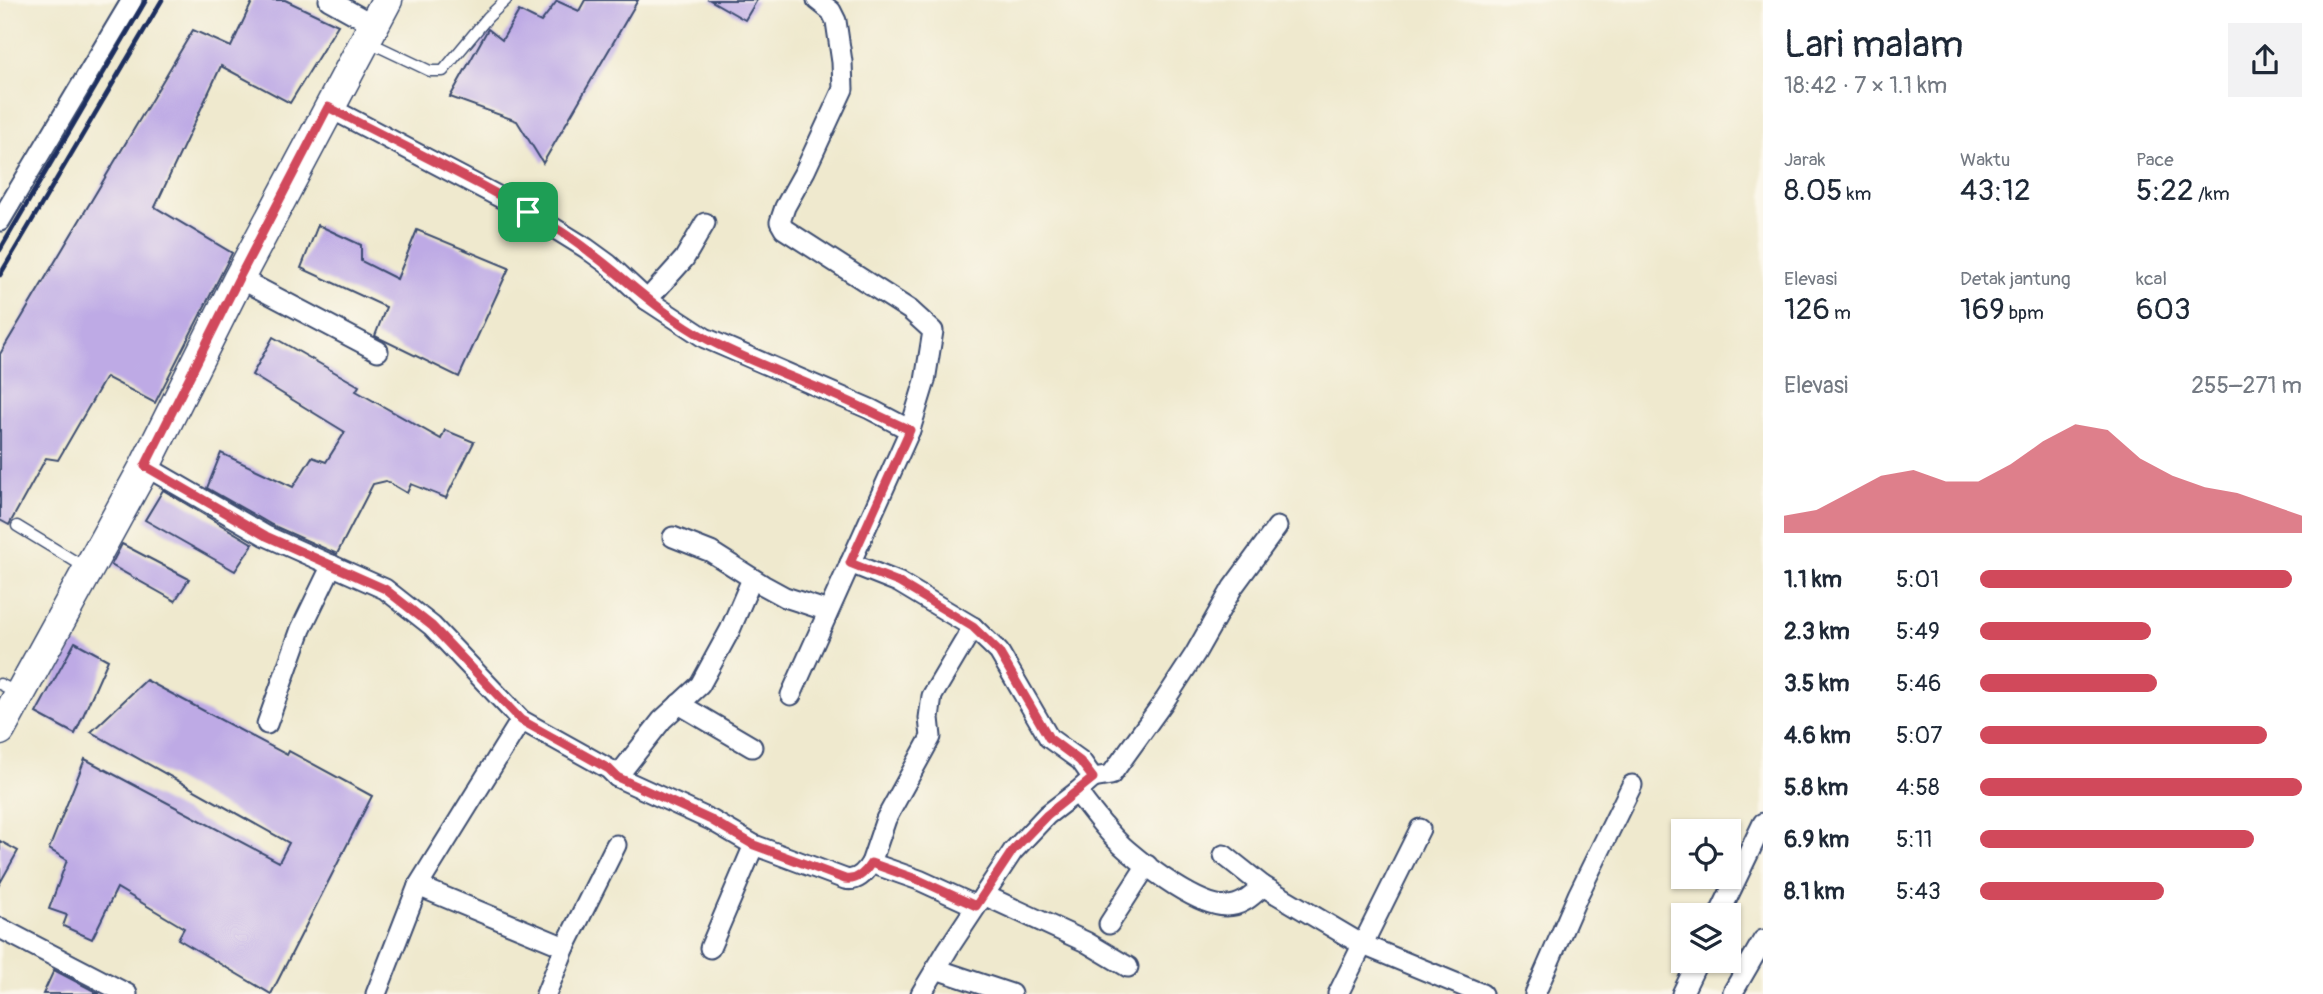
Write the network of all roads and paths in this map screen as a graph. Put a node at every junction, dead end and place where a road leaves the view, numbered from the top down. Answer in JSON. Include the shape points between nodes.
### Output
{"nodes":[{"id":1,"x":132,"y":0,"type":"edge"},
{"id":2,"x":330,"y":0,"type":"edge"},
{"id":3,"x":506,"y":0,"type":"edge"},
{"id":4,"x":817,"y":0,"type":"edge"},
{"id":5,"x":375,"y":22,"type":"edge"},
{"id":6,"x":328,"y":107,"type":"junction"},
{"id":7,"x":0,"y":221,"type":"edge"},
{"id":8,"x":705,"y":223,"type":"dead end"},
{"id":9,"x":239,"y":278,"type":"junction"},
{"id":10,"x":647,"y":300,"type":"junction"},
{"id":11,"x":379,"y":351,"type":"dead end"},
{"id":12,"x":910,"y":430,"type":"junction"},
{"id":13,"x":145,"y":466,"type":"junction"},
{"id":14,"x":18,"y":526,"type":"dead end"},
{"id":15,"x":1277,"y":527,"type":"dead end"},
{"id":16,"x":673,"y":537,"type":"dead end"},
{"id":17,"x":850,"y":563,"type":"junction"},
{"id":18,"x":332,"y":565,"type":"junction"},
{"id":19,"x":88,"y":570,"type":"junction"},
{"id":20,"x":752,"y":579,"type":"junction"},
{"id":21,"x":826,"y":615,"type":"junction"},
{"id":22,"x":973,"y":627,"type":"junction"},
{"id":23,"x":10,"y":689,"type":"edge"},
{"id":24,"x":791,"y":695,"type":"dead end"},
{"id":25,"x":680,"y":704,"type":"junction"},
{"id":26,"x":521,"y":720,"type":"junction"},
{"id":27,"x":267,"y":724,"type":"dead end"},
{"id":28,"x":0,"y":730,"type":"edge"},
{"id":29,"x":752,"y":747,"type":"dead end"},
{"id":30,"x":617,"y":777,"type":"junction"},
{"id":31,"x":1093,"y":778,"type":"junction"},
{"id":32,"x":1632,"y":785,"type":"dead end"},
{"id":33,"x":1077,"y":792,"type":"junction"},
{"id":34,"x":1763,"y":823,"type":"edge"},
{"id":35,"x":1420,"y":829,"type":"dead end"},
{"id":36,"x":616,"y":845,"type":"dead end"},
{"id":37,"x":754,"y":845,"type":"junction"},
{"id":38,"x":1224,"y":855,"type":"dead end"},
{"id":39,"x":871,"y":863,"type":"junction"},
{"id":40,"x":1147,"y":864,"type":"junction"},
{"id":41,"x":418,"y":886,"type":"junction"},
{"id":42,"x":1263,"y":886,"type":"junction"},
{"id":43,"x":980,"y":900,"type":"junction"},
{"id":44,"x":1725,"y":903,"type":"edge"},
{"id":45,"x":1109,"y":924,"type":"dead end"},
{"id":46,"x":0,"y":928,"type":"edge"},
{"id":47,"x":1763,"y":940,"type":"edge"},
{"id":48,"x":1361,"y":944,"type":"junction"},
{"id":49,"x":565,"y":947,"type":"junction"},
{"id":50,"x":710,"y":948,"type":"dead end"},
{"id":51,"x":1128,"y":967,"type":"dead end"},
{"id":52,"x":936,"y":969,"type":"junction"},
{"id":53,"x":1692,"y":973,"type":"edge"},
{"id":54,"x":1734,"y":993,"type":"edge"},
{"id":55,"x":127,"y":994,"type":"edge"},
{"id":56,"x":376,"y":994,"type":"edge"},
{"id":57,"x":546,"y":994,"type":"edge"},
{"id":58,"x":921,"y":994,"type":"edge"},
{"id":59,"x":1011,"y":994,"type":"edge"},
{"id":60,"x":1338,"y":994,"type":"edge"},
{"id":61,"x":1482,"y":994,"type":"edge"},
{"id":62,"x":1535,"y":994,"type":"edge"},
{"id":63,"x":1682,"y":994,"type":"edge"}],
"edges":[{"from":1,"to":7,"type":"street"},
{"from":2,"to":5,"type":"street"},
{"from":3,"to":5,"type":"lane","via":[[443,71],[430,71]]},
{"from":4,"to":12,"type":"street","via":[[836,21],[843,89],[780,222],[784,229],[910,310],[933,331],[925,381]]},
{"from":5,"to":6,"type":"main road"},
{"from":6,"to":9,"type":"main road"},
{"from":6,"to":10,"type":"street","via":[[540,219],[608,264]]},
{"from":8,"to":10,"type":"street","via":[[684,259]]},
{"from":9,"to":11,"type":"street"},
{"from":9,"to":13,"type":"main road"},
{"from":10,"to":12,"type":"street","via":[[705,338]]},
{"from":12,"to":17,"type":"street"},
{"from":13,"to":18,"type":"street","via":[[248,527]]},
{"from":13,"to":19,"type":"main road"},
{"from":14,"to":19,"type":"lane"},
{"from":15,"to":31,"type":"street","via":[[1233,587],[1195,654],[1128,753],[1111,775]]},
{"from":16,"to":20,"type":"street","via":[[711,552]]},
{"from":17,"to":21,"type":"street"},
{"from":17,"to":22,"type":"street","via":[[898,582]]},
{"from":18,"to":26,"type":"street","via":[[408,605]]},
{"from":18,"to":27,"type":"street","via":[[301,629]]},
{"from":19,"to":23,"type":"main road"},
{"from":20,"to":21,"type":"street","via":[[785,597],[822,609]]},
{"from":20,"to":25,"type":"street","via":[[700,685]]},
{"from":21,"to":24,"type":"street"},
{"from":22,"to":31,"type":"street","via":[[999,652],[1049,738],[1080,761]]},
{"from":22,"to":39,"type":"street","via":[[932,696],[931,737],[886,819]]},
{"from":23,"to":28,"type":"main road"},
{"from":25,"to":29,"type":"street"},
{"from":25,"to":30,"type":"street"},
{"from":26,"to":30,"type":"street"},
{"from":26,"to":41,"type":"street"},
{"from":30,"to":37,"type":"street"},
{"from":31,"to":33,"type":"street"},
{"from":32,"to":62,"type":"street"},
{"from":33,"to":40,"type":"street","via":[[1126,849]]},
{"from":33,"to":43,"type":"street","via":[[1013,850]]},
{"from":34,"to":44,"type":"street"},
{"from":35,"to":48,"type":"street"},
{"from":36,"to":49,"type":"street"},
{"from":37,"to":39,"type":"street","via":[[852,880]]},
{"from":37,"to":50,"type":"street"},
{"from":38,"to":42,"type":"street"},
{"from":39,"to":43,"type":"street"},
{"from":40,"to":42,"type":"street","via":[[1209,903],[1245,902]]},
{"from":40,"to":45,"type":"street"},
{"from":41,"to":49,"type":"street"},
{"from":41,"to":56,"type":"street"},
{"from":42,"to":48,"type":"street"},
{"from":43,"to":51,"type":"street","via":[[1086,942]]},
{"from":43,"to":52,"type":"street"},
{"from":46,"to":55,"type":"street"},
{"from":47,"to":54,"type":"street"},
{"from":48,"to":60,"type":"street"},
{"from":48,"to":61,"type":"street"},
{"from":49,"to":57,"type":"street"},
{"from":52,"to":58,"type":"street"},
{"from":52,"to":59,"type":"street"},
{"from":53,"to":63,"type":"street"}]}
